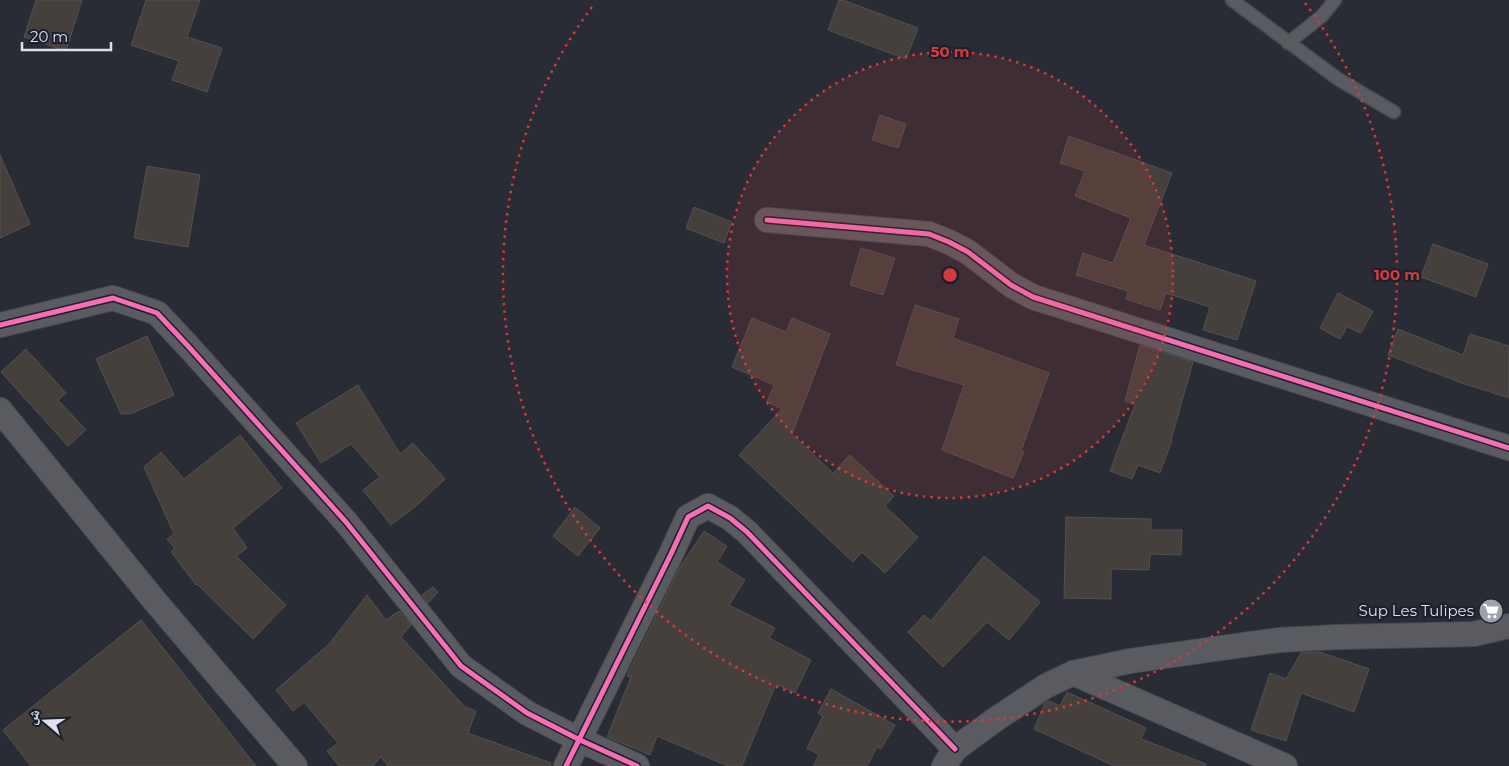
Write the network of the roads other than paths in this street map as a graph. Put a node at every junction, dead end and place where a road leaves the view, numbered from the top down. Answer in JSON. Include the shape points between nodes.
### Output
{"nodes":[{"id":1,"x":1232,"y":0,"type":"edge"},
{"id":2,"x":1335,"y":0,"type":"edge"},
{"id":3,"x":1288,"y":43,"type":"junction"},
{"id":4,"x":1394,"y":112,"type":"dead end"},
{"id":5,"x":767,"y":220,"type":"dead end"},
{"id":6,"x":0,"y":325,"type":"edge"},
{"id":7,"x":0,"y":410,"type":"edge"},
{"id":8,"x":1509,"y":448,"type":"edge"},
{"id":9,"x":1509,"y":626,"type":"edge"},
{"id":10,"x":1073,"y":673,"type":"junction"},
{"id":11,"x":580,"y":740,"type":"junction"},
{"id":12,"x":949,"y":758,"type":"edge"},
{"id":13,"x":295,"y":766,"type":"edge"},
{"id":14,"x":566,"y":766,"type":"edge"},
{"id":15,"x":637,"y":766,"type":"edge"},
{"id":16,"x":1284,"y":766,"type":"edge"}],
"edges":[{"from":1,"to":3,"type":"lane"},
{"from":2,"to":3,"type":"lane","via":[[1322,16]]},
{"from":3,"to":4,"type":"lane","via":[[1338,79]]},
{"from":5,"to":8,"type":"street","via":[[929,234],[968,252],[1011,285],[1033,296]]},
{"from":6,"to":11,"type":"street","via":[[112,298],[157,314],[346,522],[461,666],[527,713]]},
{"from":7,"to":13,"type":"street","via":[[154,600]]},
{"from":9,"to":10,"type":"street","via":[[1474,634],[1279,640],[1130,661]]},
{"from":10,"to":12,"type":"street","via":[[1046,686],[996,719]]},
{"from":10,"to":16,"type":"street"},
{"from":11,"to":12,"type":"street","via":[[688,517],[708,506],[747,532]]},
{"from":11,"to":14,"type":"street"},
{"from":11,"to":15,"type":"street"}]}
